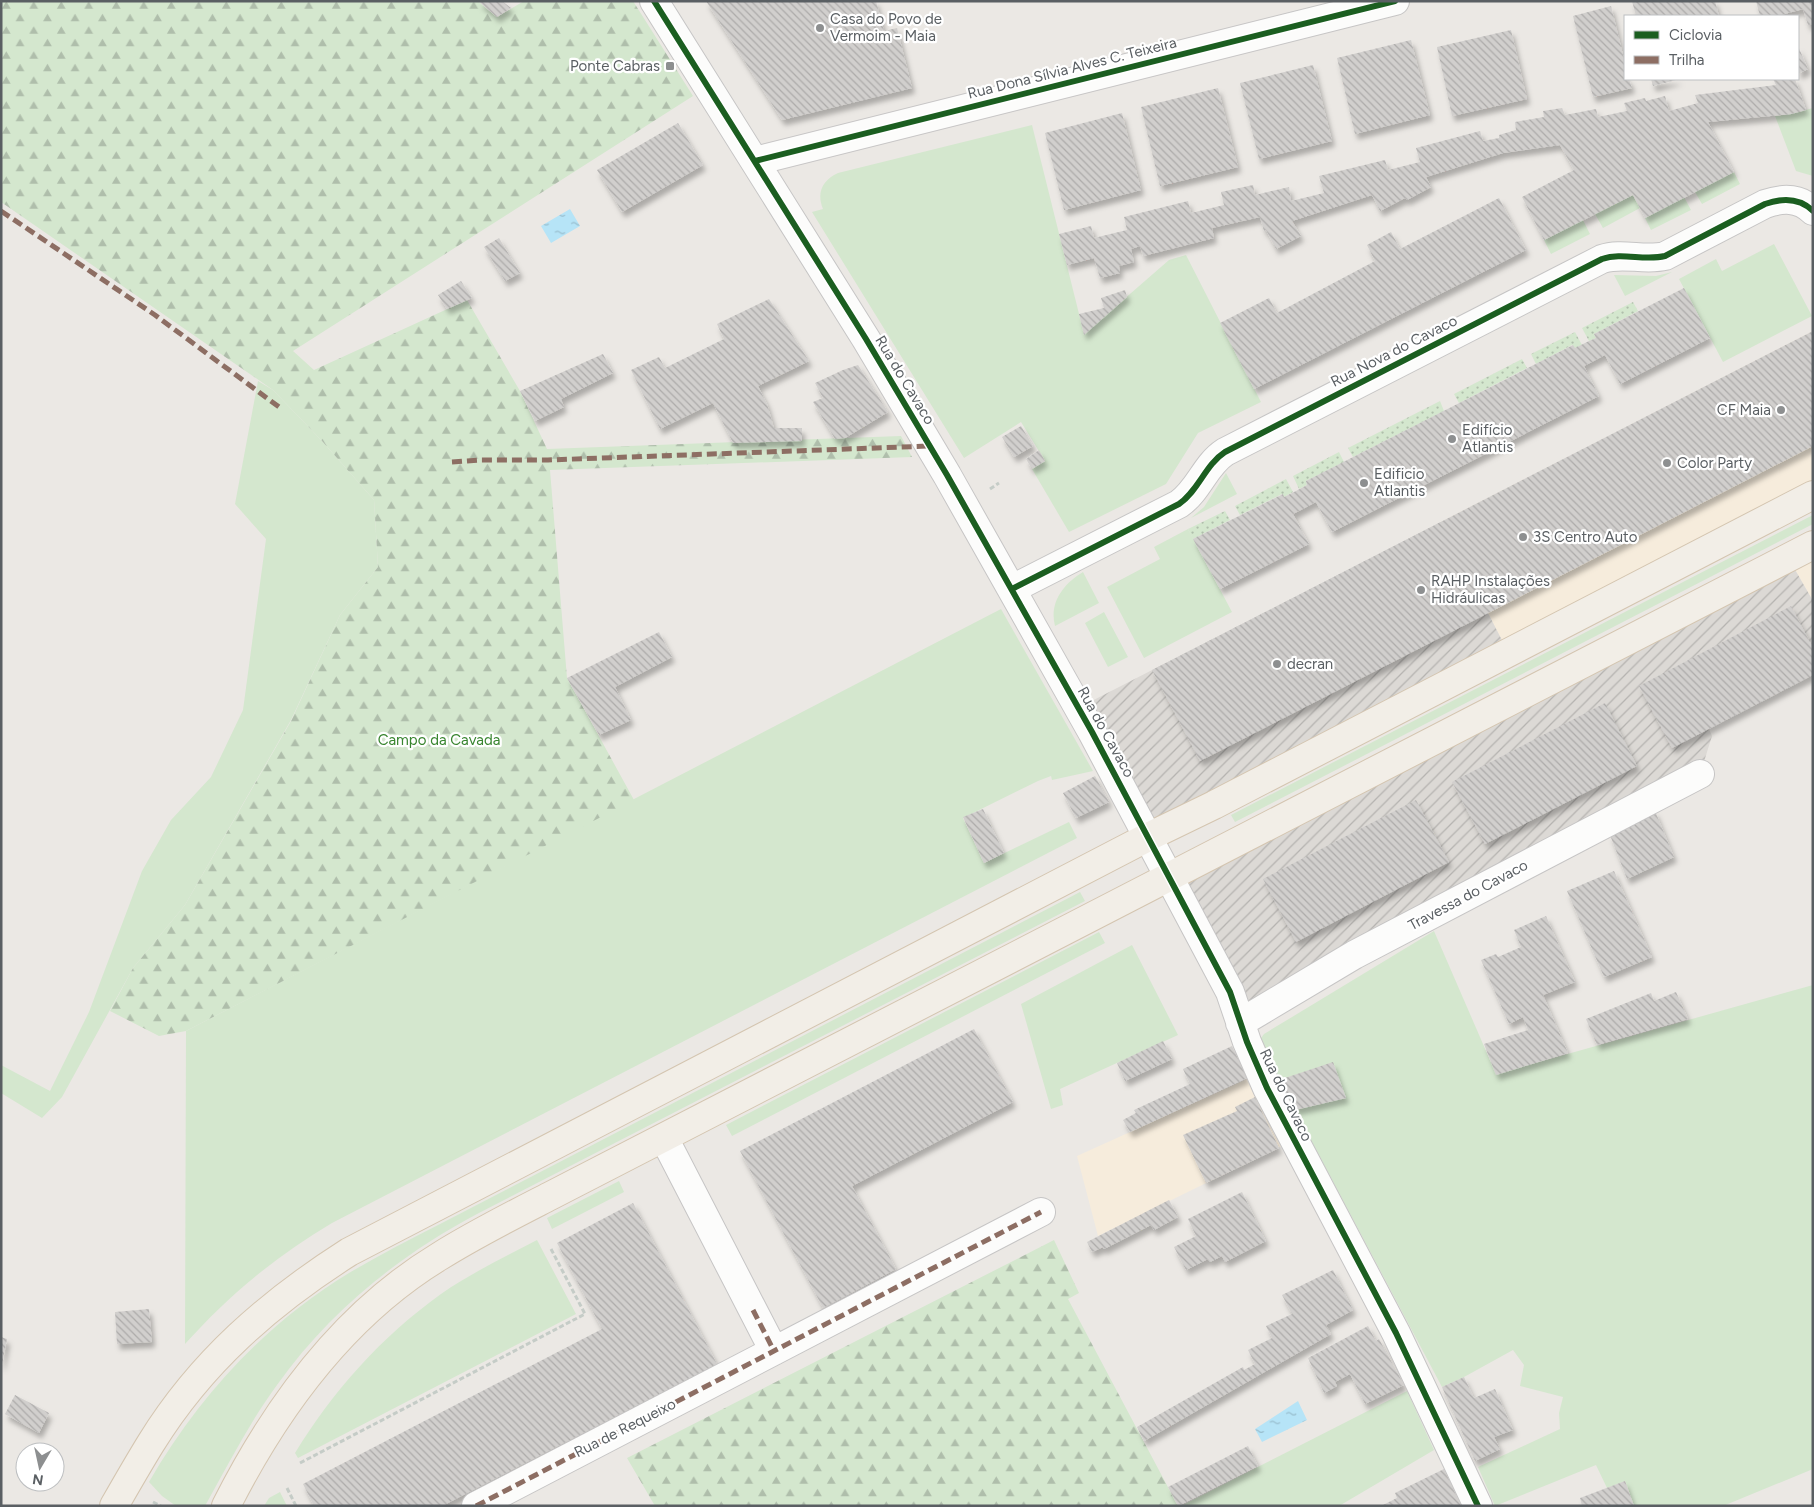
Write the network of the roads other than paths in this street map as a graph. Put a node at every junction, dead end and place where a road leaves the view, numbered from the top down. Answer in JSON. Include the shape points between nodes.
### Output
{"nodes":[{"id":1,"x":654,"y":1,"type":"edge"},
{"id":2,"x":1395,"y":1,"type":"edge"},
{"id":3,"x":755,"y":161,"type":"junction"},
{"id":4,"x":1813,"y":211,"type":"edge"},
{"id":5,"x":1813,"y":495,"type":"edge"},
{"id":6,"x":1813,"y":545,"type":"edge"},
{"id":7,"x":1012,"y":589,"type":"junction"},
{"id":8,"x":1700,"y":774,"type":"dead end"},
{"id":9,"x":1148,"y":837,"type":"junction"},
{"id":10,"x":1169,"y":877,"type":"junction"},
{"id":11,"x":1240,"y":1023,"type":"junction"},
{"id":12,"x":664,"y":1138,"type":"junction"},
{"id":13,"x":1041,"y":1212,"type":"dead end"},
{"id":14,"x":774,"y":1351,"type":"junction"},
{"id":15,"x":114,"y":1506,"type":"edge"},
{"id":16,"x":226,"y":1506,"type":"edge"},
{"id":17,"x":476,"y":1506,"type":"edge"},
{"id":18,"x":1478,"y":1506,"type":"edge"}],
"edges":[{"from":1,"to":3,"type":"street","name":"Rua do Cavaco"},
{"from":2,"to":3,"type":"street","name":"Rua Dona Sílvia Alves C. Teixeira"},
{"from":3,"to":7,"type":"street","name":"Rua do Cavaco","via":[[866,339]]},
{"from":4,"to":7,"type":"street","name":"Rua Nova do Cavaco","via":[[1796,201],[1775,200],[1665,256],[1602,259],[1225,452],[1213,461],[1193,493],[1179,504]]},
{"from":5,"to":9,"type":"main road"},
{"from":6,"to":10,"type":"main road"},
{"from":7,"to":9,"type":"street","name":"Rua do Cavaco"},
{"from":8,"to":11,"type":"street","name":"Travessa do Cavaco","via":[[1354,955]]},
{"from":9,"to":10,"type":"street","name":"Rua do Cavaco"},
{"from":9,"to":15,"type":"main road","via":[[379,1235],[310,1277],[254,1321],[207,1369],[151,1442]]},
{"from":10,"to":11,"type":"street","name":"Rua do Cavaco","via":[[1230,992]]},
{"from":10,"to":12,"type":"main road"},
{"from":11,"to":18,"type":"street","name":"Rua do Cavaco","via":[[1267,1088],[1396,1334]]},
{"from":12,"to":14,"type":"street"},
{"from":12,"to":16,"type":"main road","via":[[439,1256],[375,1304],[319,1361],[283,1408]]},
{"from":13,"to":14,"type":"street","name":"Rua de Requeixo"},
{"from":14,"to":17,"type":"street","name":"Rua de Requeixo"}]}
